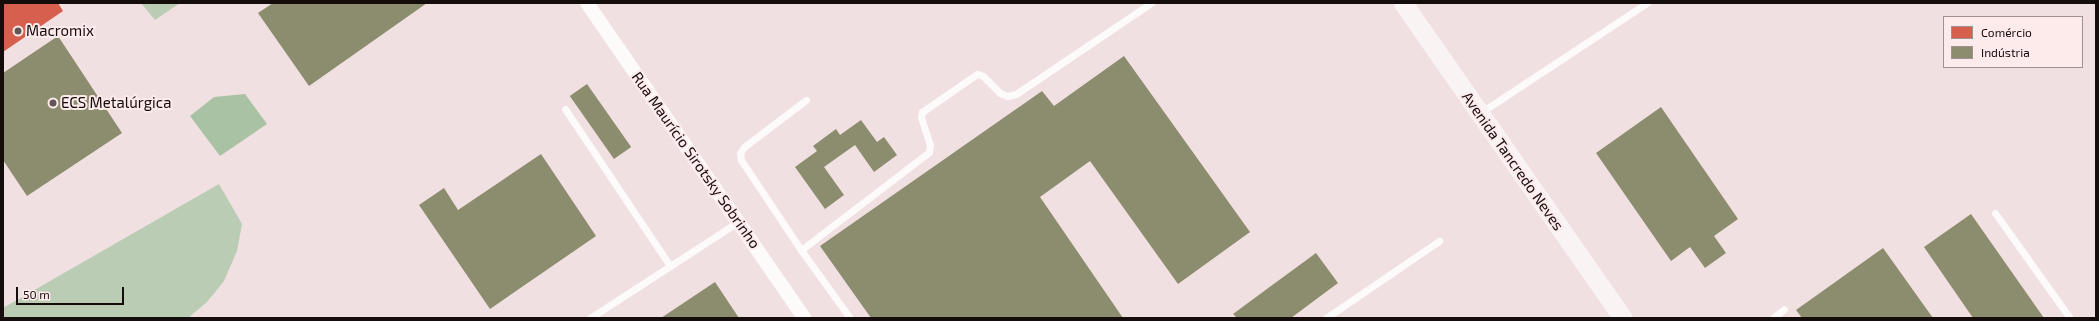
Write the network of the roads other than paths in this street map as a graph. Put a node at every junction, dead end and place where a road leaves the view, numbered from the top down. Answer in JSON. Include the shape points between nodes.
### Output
{"nodes":[{"id":1,"x":587,"y":3,"type":"edge"},
{"id":2,"x":1151,"y":3,"type":"edge"},
{"id":3,"x":1403,"y":3,"type":"edge"},
{"id":4,"x":1647,"y":3,"type":"edge"},
{"id":5,"x":806,"y":100,"type":"dead end"},
{"id":6,"x":565,"y":110,"type":"dead end"},
{"id":7,"x":1480,"y":113,"type":"junction"},
{"id":8,"x":1995,"y":212,"type":"dead end"},
{"id":9,"x":738,"y":222,"type":"junction"},
{"id":10,"x":1439,"y":241,"type":"dead end"},
{"id":11,"x":801,"y":250,"type":"junction"},
{"id":12,"x":670,"y":266,"type":"junction"},
{"id":13,"x":1784,"y":309,"type":"dead end"},
{"id":14,"x":590,"y":318,"type":"edge"},
{"id":15,"x":804,"y":318,"type":"edge"},
{"id":16,"x":850,"y":318,"type":"edge"},
{"id":17,"x":1326,"y":318,"type":"edge"},
{"id":18,"x":1623,"y":318,"type":"edge"},
{"id":19,"x":1773,"y":318,"type":"edge"},
{"id":20,"x":2070,"y":318,"type":"edge"}],
"edges":[{"from":1,"to":9,"type":"street","name":"Rua Maurício Sirotsky Sobrinho"},
{"from":2,"to":11,"type":"lane","via":[[1016,94],[1007,96],[1000,93],[983,76],[977,74],[926,108],[921,117],[930,145],[929,152]]},
{"from":3,"to":7,"type":"main road","name":"Avenida Tancredo Neves"},
{"from":4,"to":7,"type":"lane"},
{"from":5,"to":11,"type":"lane","via":[[744,147],[740,153],[741,160]]},
{"from":6,"to":12,"type":"lane"},
{"from":7,"to":18,"type":"main road","name":"Avenida Tancredo Neves"},
{"from":8,"to":20,"type":"lane"},
{"from":9,"to":12,"type":"lane"},
{"from":9,"to":15,"type":"street","name":"Rua Maurício Sirotsky Sobrinho"},
{"from":10,"to":17,"type":"lane"},
{"from":11,"to":16,"type":"lane"},
{"from":12,"to":14,"type":"lane"},
{"from":13,"to":19,"type":"lane"}]}
